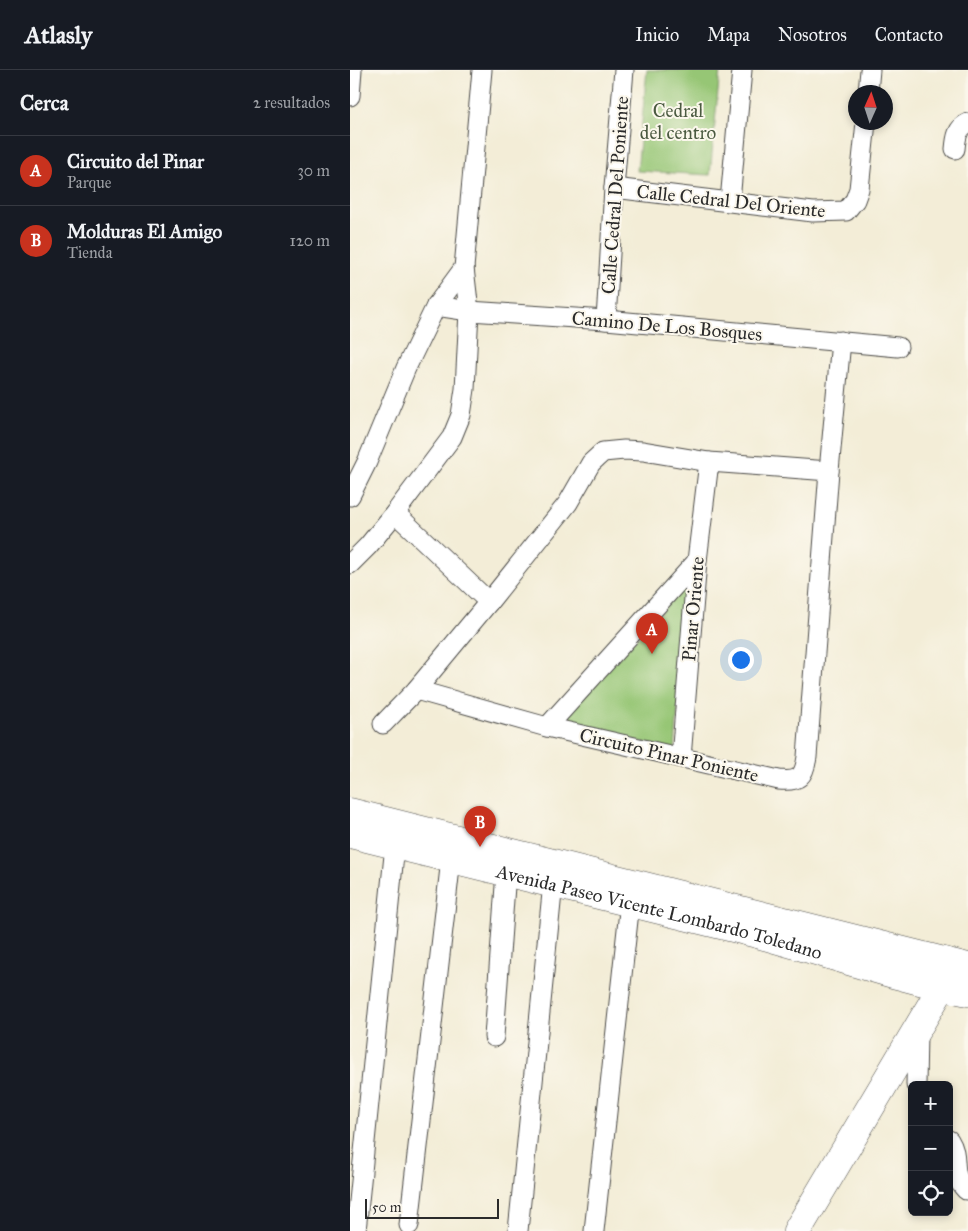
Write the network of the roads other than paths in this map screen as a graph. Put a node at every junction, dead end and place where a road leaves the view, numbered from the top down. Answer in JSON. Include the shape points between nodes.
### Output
{"nodes":[{"id":1,"x":352,"y":70,"type":"edge"},
{"id":2,"x":482,"y":70,"type":"edge"},
{"id":3,"x":624,"y":70,"type":"edge"},
{"id":4,"x":742,"y":70,"type":"edge"},
{"id":5,"x":870,"y":70,"type":"edge"},
{"id":6,"x":869,"y":85,"type":"edge"},
{"id":7,"x":350,"y":96,"type":"edge"},
{"id":8,"x":968,"y":123,"type":"edge"},
{"id":9,"x":865,"y":130,"type":"edge"},
{"id":10,"x":955,"y":149,"type":"dead end"},
{"id":11,"x":614,"y":188,"type":"junction"},
{"id":12,"x":730,"y":201,"type":"junction"},
{"id":13,"x":464,"y":268,"type":"junction"},
{"id":14,"x":436,"y":306,"type":"junction"},
{"id":15,"x":469,"y":310,"type":"junction"},
{"id":16,"x":606,"y":320,"type":"junction"},
{"id":17,"x":841,"y":341,"type":"junction"},
{"id":18,"x":898,"y":347,"type":"dead end"},
{"id":19,"x":709,"y":462,"type":"junction"},
{"id":20,"x":829,"y":471,"type":"junction"},
{"id":21,"x":350,"y":496,"type":"edge"},
{"id":22,"x":395,"y":512,"type":"junction"},
{"id":23,"x":696,"y":560,"type":"junction"},
{"id":24,"x":350,"y":564,"type":"edge"},
{"id":25,"x":489,"y":602,"type":"junction"},
{"id":26,"x":416,"y":690,"type":"junction"},
{"id":27,"x":383,"y":724,"type":"dead end"},
{"id":28,"x":547,"y":727,"type":"junction"},
{"id":29,"x":680,"y":758,"type":"junction"},
{"id":30,"x":350,"y":812,"type":"edge"},
{"id":31,"x":350,"y":834,"type":"edge"},
{"id":32,"x":395,"y":845,"type":"junction"},
{"id":33,"x":451,"y":859,"type":"junction"},
{"id":34,"x":506,"y":872,"type":"junction"},
{"id":35,"x":553,"y":883,"type":"junction"},
{"id":36,"x":630,"y":902,"type":"junction"},
{"id":37,"x":968,"y":968,"type":"edge"},
{"id":38,"x":942,"y":987,"type":"junction"},
{"id":39,"x":968,"y":992,"type":"edge"},
{"id":40,"x":917,"y":1029,"type":"junction"},
{"id":41,"x":494,"y":1037,"type":"dead end"},
{"id":42,"x":916,"y":1081,"type":"edge"},
{"id":43,"x":953,"y":1149,"type":"edge"},
{"id":44,"x":966,"y":1190,"type":"dead end"},
{"id":45,"x":409,"y":1225,"type":"dead end"},
{"id":46,"x":356,"y":1231,"type":"edge"},
{"id":47,"x":518,"y":1231,"type":"edge"},
{"id":48,"x":594,"y":1231,"type":"edge"},
{"id":49,"x":797,"y":1231,"type":"edge"}],
"edges":[{"from":1,"to":7,"type":"street"},
{"from":2,"to":13,"type":"street"},
{"from":3,"to":11,"type":"street","name":"Calle Cedral Del Poniente"},
{"from":4,"to":12,"type":"street"},
{"from":5,"to":6,"type":"street"},
{"from":8,"to":10,"type":"street","via":[[956,134]]},
{"from":9,"to":12,"type":"street","name":"Calle Cedral Del Oriente","via":[[859,189],[846,211],[813,212]]},
{"from":11,"to":12,"type":"street","name":"Calle Cedral Del Oriente"},
{"from":11,"to":16,"type":"street","name":"Calle Cedral Del Poniente"},
{"from":13,"to":14,"type":"street"},
{"from":13,"to":15,"type":"street"},
{"from":14,"to":15,"type":"street","name":"Camino De Los Bosques"},
{"from":14,"to":21,"type":"street"},
{"from":15,"to":16,"type":"street","name":"Camino De Los Bosques"},
{"from":15,"to":22,"type":"street","via":[[461,415],[452,437]]},
{"from":16,"to":17,"type":"street","name":"Camino De Los Bosques"},
{"from":17,"to":18,"type":"street","name":"Camino De Los Bosques"},
{"from":17,"to":20,"type":"street"},
{"from":19,"to":20,"type":"street"},
{"from":19,"to":23,"type":"street","name":"Pinar Oriente"},
{"from":19,"to":25,"type":"street","via":[[643,451],[603,452],[591,463],[568,504]]},
{"from":20,"to":29,"type":"street","name":"Circuito Pinar Poniente","via":[[807,757],[803,774],[791,781],[779,780]]},
{"from":22,"to":24,"type":"street"},
{"from":22,"to":25,"type":"street"},
{"from":23,"to":28,"type":"street","name":"Circuito Pinar Poniente"},
{"from":23,"to":29,"type":"street","name":"Pinar Oriente"},
{"from":25,"to":26,"type":"street"},
{"from":26,"to":27,"type":"street"},
{"from":26,"to":28,"type":"street","name":"Circuito Pinar Poniente"},
{"from":28,"to":29,"type":"street","name":"Circuito Pinar Poniente"},
{"from":30,"to":37,"type":"main road","name":"Avenida Paseo Vicente Lombardo Toledano"},
{"from":31,"to":32,"type":"main road","name":"Avenida Paseo Vicente Lombardo Toledano"},
{"from":32,"to":33,"type":"main road","name":"Avenida Paseo Vicente Lombardo Toledano"},
{"from":32,"to":46,"type":"street"},
{"from":33,"to":34,"type":"main road","name":"Avenida Paseo Vicente Lombardo Toledano"},
{"from":33,"to":45,"type":"street"},
{"from":34,"to":35,"type":"main road","name":"Avenida Paseo Vicente Lombardo Toledano"},
{"from":34,"to":41,"type":"street"},
{"from":35,"to":36,"type":"main road","name":"Avenida Paseo Vicente Lombardo Toledano"},
{"from":35,"to":47,"type":"street"},
{"from":36,"to":38,"type":"main road","name":"Avenida Paseo Vicente Lombardo Toledano","via":[[788,942]]},
{"from":36,"to":48,"type":"street"},
{"from":37,"to":38,"type":"main road"},
{"from":38,"to":39,"type":"main road","name":"Avenida Paseo Vicente Lombardo Toledano"},
{"from":38,"to":40,"type":"main road"},
{"from":40,"to":42,"type":"street"},
{"from":40,"to":49,"type":"main road"},
{"from":43,"to":44,"type":"street","via":[[957,1177]]}]}
